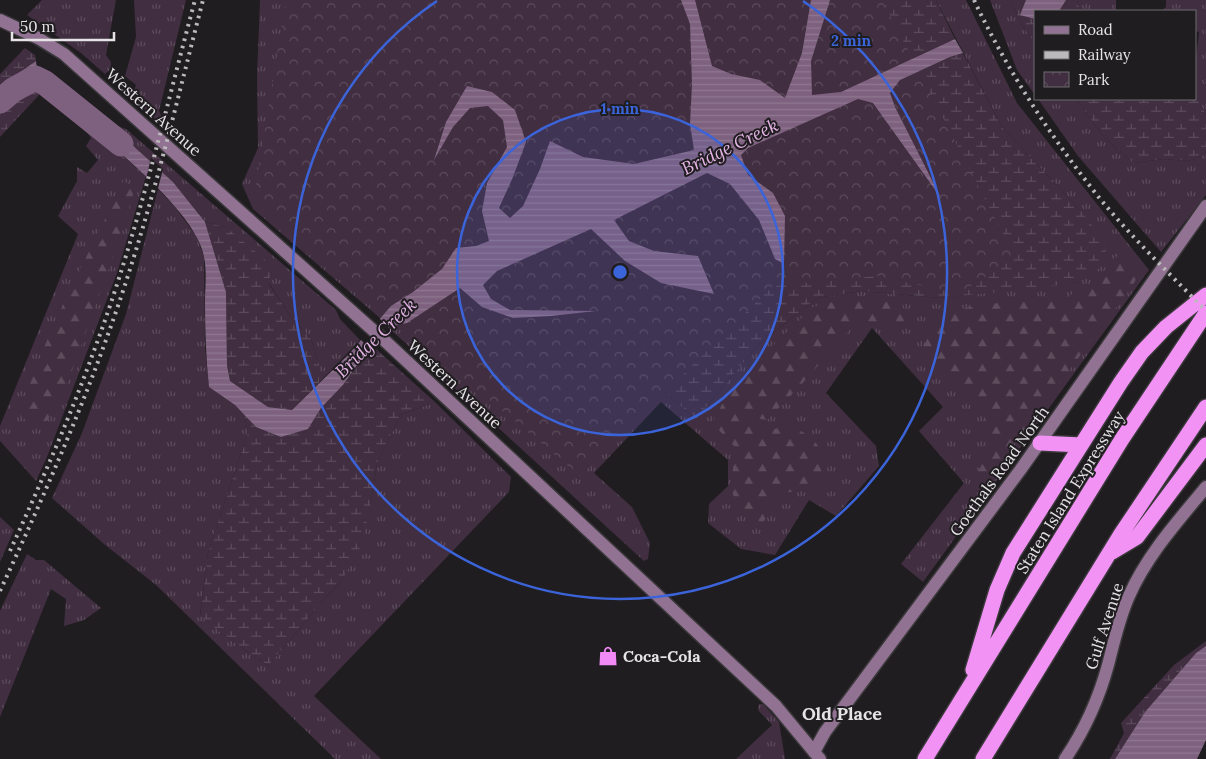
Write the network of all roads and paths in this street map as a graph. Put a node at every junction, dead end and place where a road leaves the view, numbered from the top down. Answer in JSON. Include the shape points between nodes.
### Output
{"nodes":[{"id":1,"x":0,"y":20,"type":"edge"},
{"id":2,"x":1206,"y":206,"type":"edge"},
{"id":3,"x":1206,"y":295,"type":"edge"},
{"id":4,"x":1206,"y":313,"type":"edge"},
{"id":5,"x":1206,"y":407,"type":"edge"},
{"id":6,"x":1040,"y":443,"type":"junction"},
{"id":7,"x":1081,"y":445,"type":"junction"},
{"id":8,"x":1206,"y":445,"type":"edge"},
{"id":9,"x":1206,"y":487,"type":"edge"},
{"id":10,"x":1111,"y":553,"type":"junction"},
{"id":11,"x":967,"y":691,"type":"junction"},
{"id":12,"x":817,"y":756,"type":"edge"},
{"id":13,"x":925,"y":759,"type":"edge"},
{"id":14,"x":983,"y":759,"type":"edge"},
{"id":15,"x":1065,"y":759,"type":"edge"}],
"edges":[{"from":1,"to":12,"type":"street","name":"Western Avenue","via":[[64,54],[384,340],[776,706]]},
{"from":2,"to":6,"type":"street","name":"Goethals Road North"},
{"from":3,"to":7,"type":"highway","via":[[1166,327],[1142,352]]},
{"from":4,"to":11,"type":"highway","name":"Staten Island Expressway","via":[[1122,439]]},
{"from":5,"to":10,"type":"highway"},
{"from":6,"to":7,"type":"highway"},
{"from":6,"to":12,"type":"street","name":"Goethals Road North","via":[[825,732]]},
{"from":7,"to":11,"type":"highway","via":[[1007,564]]},
{"from":8,"to":10,"type":"highway","via":[[1137,537]]},
{"from":9,"to":15,"type":"street","name":"Gulf Avenue","via":[[1161,543],[1134,584],[1098,696]]},
{"from":10,"to":14,"type":"highway"},
{"from":11,"to":13,"type":"highway","name":"Staten Island Expressway"}]}
